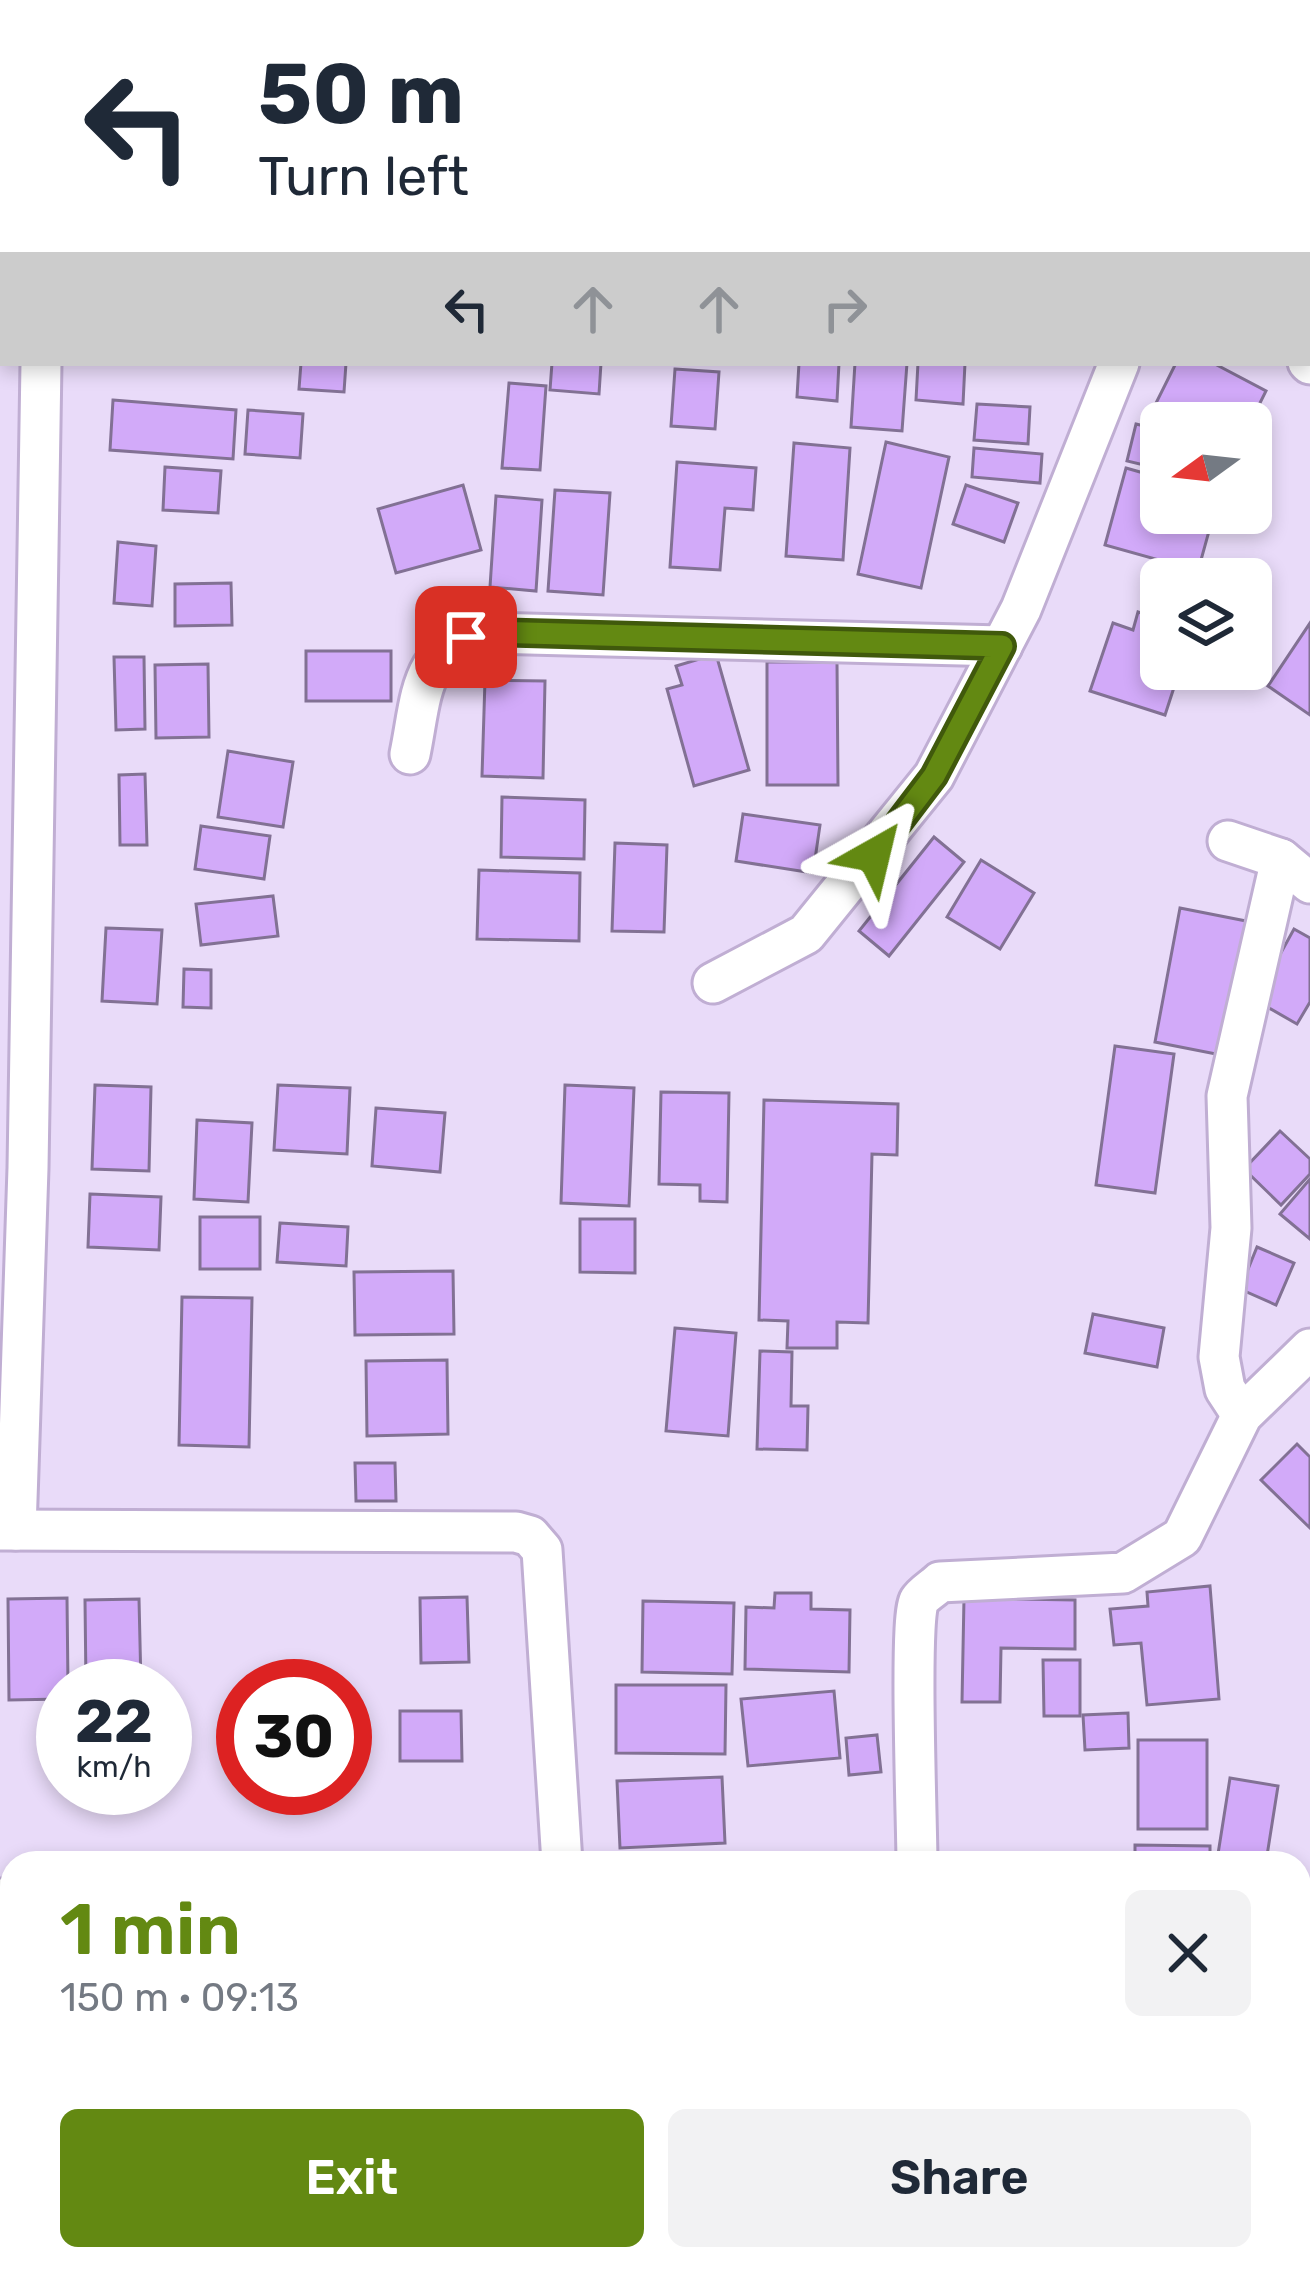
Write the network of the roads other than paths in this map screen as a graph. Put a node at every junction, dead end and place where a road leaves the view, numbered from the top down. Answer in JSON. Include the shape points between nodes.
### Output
{"nodes":[{"id":1,"x":41,"y":366,"type":"edge"},
{"id":2,"x":1118,"y":366,"type":"edge"},
{"id":3,"x":1002,"y":646,"type":"junction"},
{"id":4,"x":410,"y":754,"type":"dead end"},
{"id":5,"x":1228,"y":842,"type":"dead end"},
{"id":6,"x":1296,"y":871,"type":"edge"},
{"id":7,"x":713,"y":983,"type":"dead end"},
{"id":8,"x":1310,"y":1349,"type":"edge"},
{"id":9,"x":1242,"y":1415,"type":"junction"},
{"id":10,"x":8,"y":1530,"type":"edge"},
{"id":11,"x":561,"y":1851,"type":"edge"},
{"id":12,"x":917,"y":1851,"type":"edge"}],
"edges":[{"from":1,"to":10,"type":"street","via":[[28,1168]]},
{"from":2,"to":3,"type":"street"},
{"from":3,"to":4,"type":"street","via":[[487,632],[446,649],[428,668]]},
{"from":3,"to":7,"type":"street","via":[[934,776],[806,934]]},
{"from":5,"to":6,"type":"street"},
{"from":6,"to":9,"type":"street","via":[[1227,1096],[1231,1228],[1219,1357]]},
{"from":8,"to":9,"type":"street"},
{"from":9,"to":12,"type":"street","via":[[1182,1537],[1123,1573],[940,1582],[918,1601],[910,1642],[918,1700]]},
{"from":10,"to":11,"type":"street","via":[[530,1536],[542,1550]]}]}
